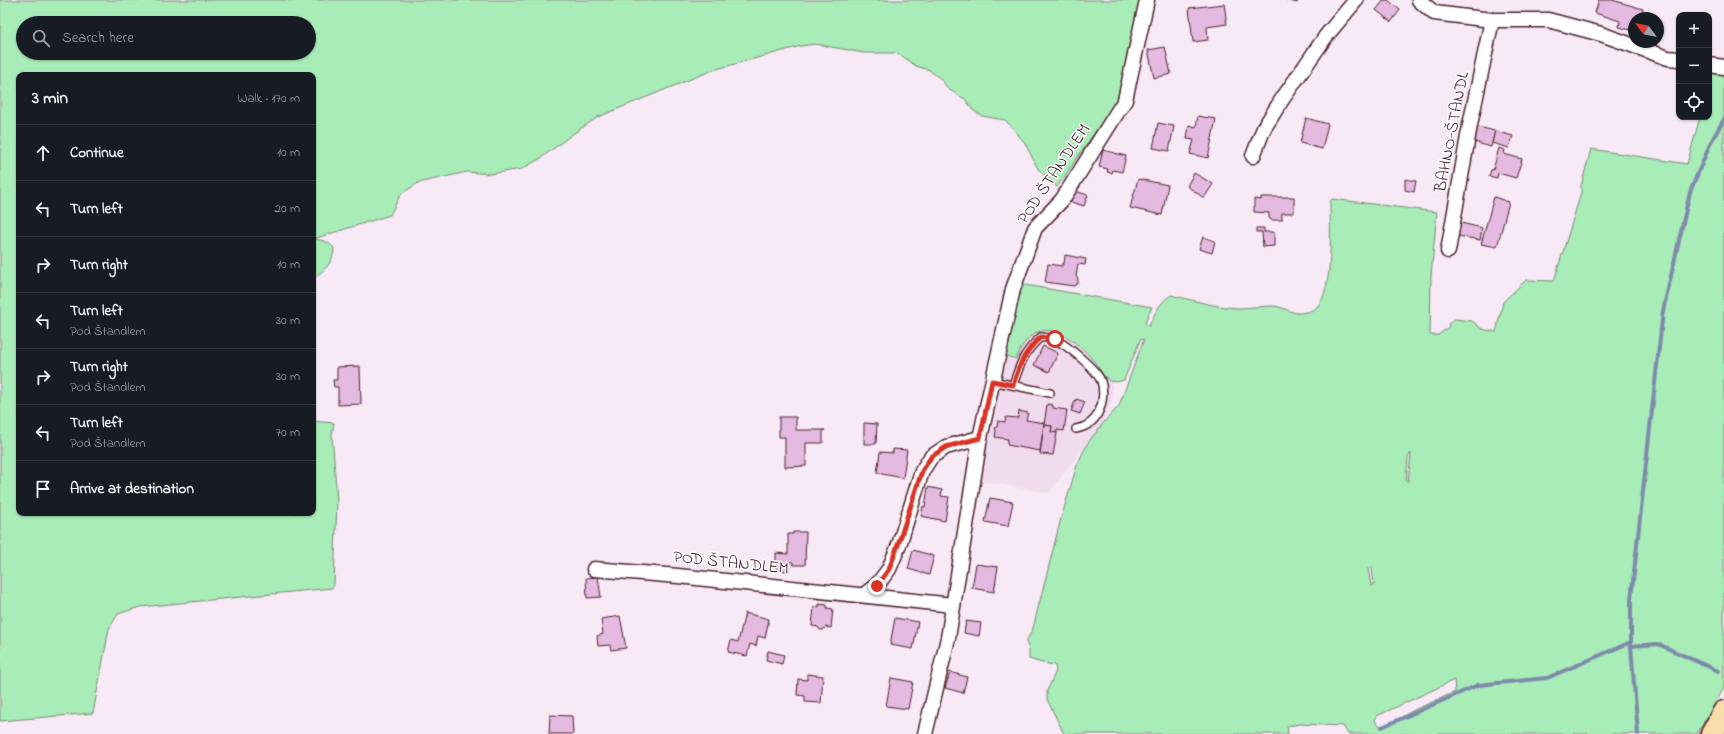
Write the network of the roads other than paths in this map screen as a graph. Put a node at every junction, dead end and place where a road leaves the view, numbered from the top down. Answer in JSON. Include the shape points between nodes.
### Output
{"nodes":[{"id":1,"x":1356,"y":0,"type":"edge"},
{"id":2,"x":1419,"y":0,"type":"edge"},
{"id":3,"x":1150,"y":1,"type":"edge"},
{"id":4,"x":1492,"y":20,"type":"junction"},
{"id":5,"x":1676,"y":59,"type":"edge"},
{"id":6,"x":1712,"y":65,"type":"edge"},
{"id":7,"x":1724,"y":67,"type":"edge"},
{"id":8,"x":1253,"y":156,"type":"dead end"},
{"id":9,"x":1448,"y":251,"type":"dead end"},
{"id":10,"x":992,"y":381,"type":"junction"},
{"id":11,"x":1013,"y":385,"type":"junction"},
{"id":12,"x":1050,"y":393,"type":"dead end"},
{"id":13,"x":1076,"y":429,"type":"dead end"},
{"id":14,"x":980,"y":438,"type":"junction"},
{"id":15,"x":594,"y":569,"type":"dead end"},
{"id":16,"x":864,"y":595,"type":"junction"},
{"id":17,"x":953,"y":605,"type":"junction"},
{"id":18,"x":1724,"y":712,"type":"edge"},
{"id":19,"x":925,"y":734,"type":"edge"},
{"id":20,"x":1712,"y":734,"type":"edge"}],
"edges":[{"from":1,"to":8,"type":"street","via":[[1326,36],[1281,101],[1264,128]]},
{"from":2,"to":4,"type":"street","via":[[1434,13]]},
{"from":3,"to":10,"type":"street","name":"POD ŠTANDLEM","via":[[1125,100],[1062,200],[1035,228],[1013,289]]},
{"from":4,"to":5,"type":"street","via":[[1548,20],[1601,34]]},
{"from":4,"to":9,"type":"street","name":"BAHNO-ŠTANDL"},
{"from":6,"to":7,"type":"street"},
{"from":10,"to":11,"type":"lane"},
{"from":10,"to":14,"type":"street","name":"POD ŠTANDLEM"},
{"from":11,"to":12,"type":"lane"},
{"from":11,"to":13,"type":"lane","via":[[1021,361],[1041,337],[1055,339],[1076,352],[1100,380],[1103,390],[1101,408],[1096,418],[1084,427]]},
{"from":14,"to":16,"type":"street","via":[[946,447],[931,457],[922,471],[889,569],[877,586]]},
{"from":14,"to":17,"type":"street","name":"POD ŠTANDLEM"},
{"from":15,"to":16,"type":"street","name":"POD ŠTANDLEM"},
{"from":16,"to":17,"type":"street","name":"POD ŠTANDLEM"},
{"from":17,"to":19,"type":"street","name":"POD ŠTANDLEM","via":[[948,638]]},
{"from":18,"to":20,"type":"highway"}]}
